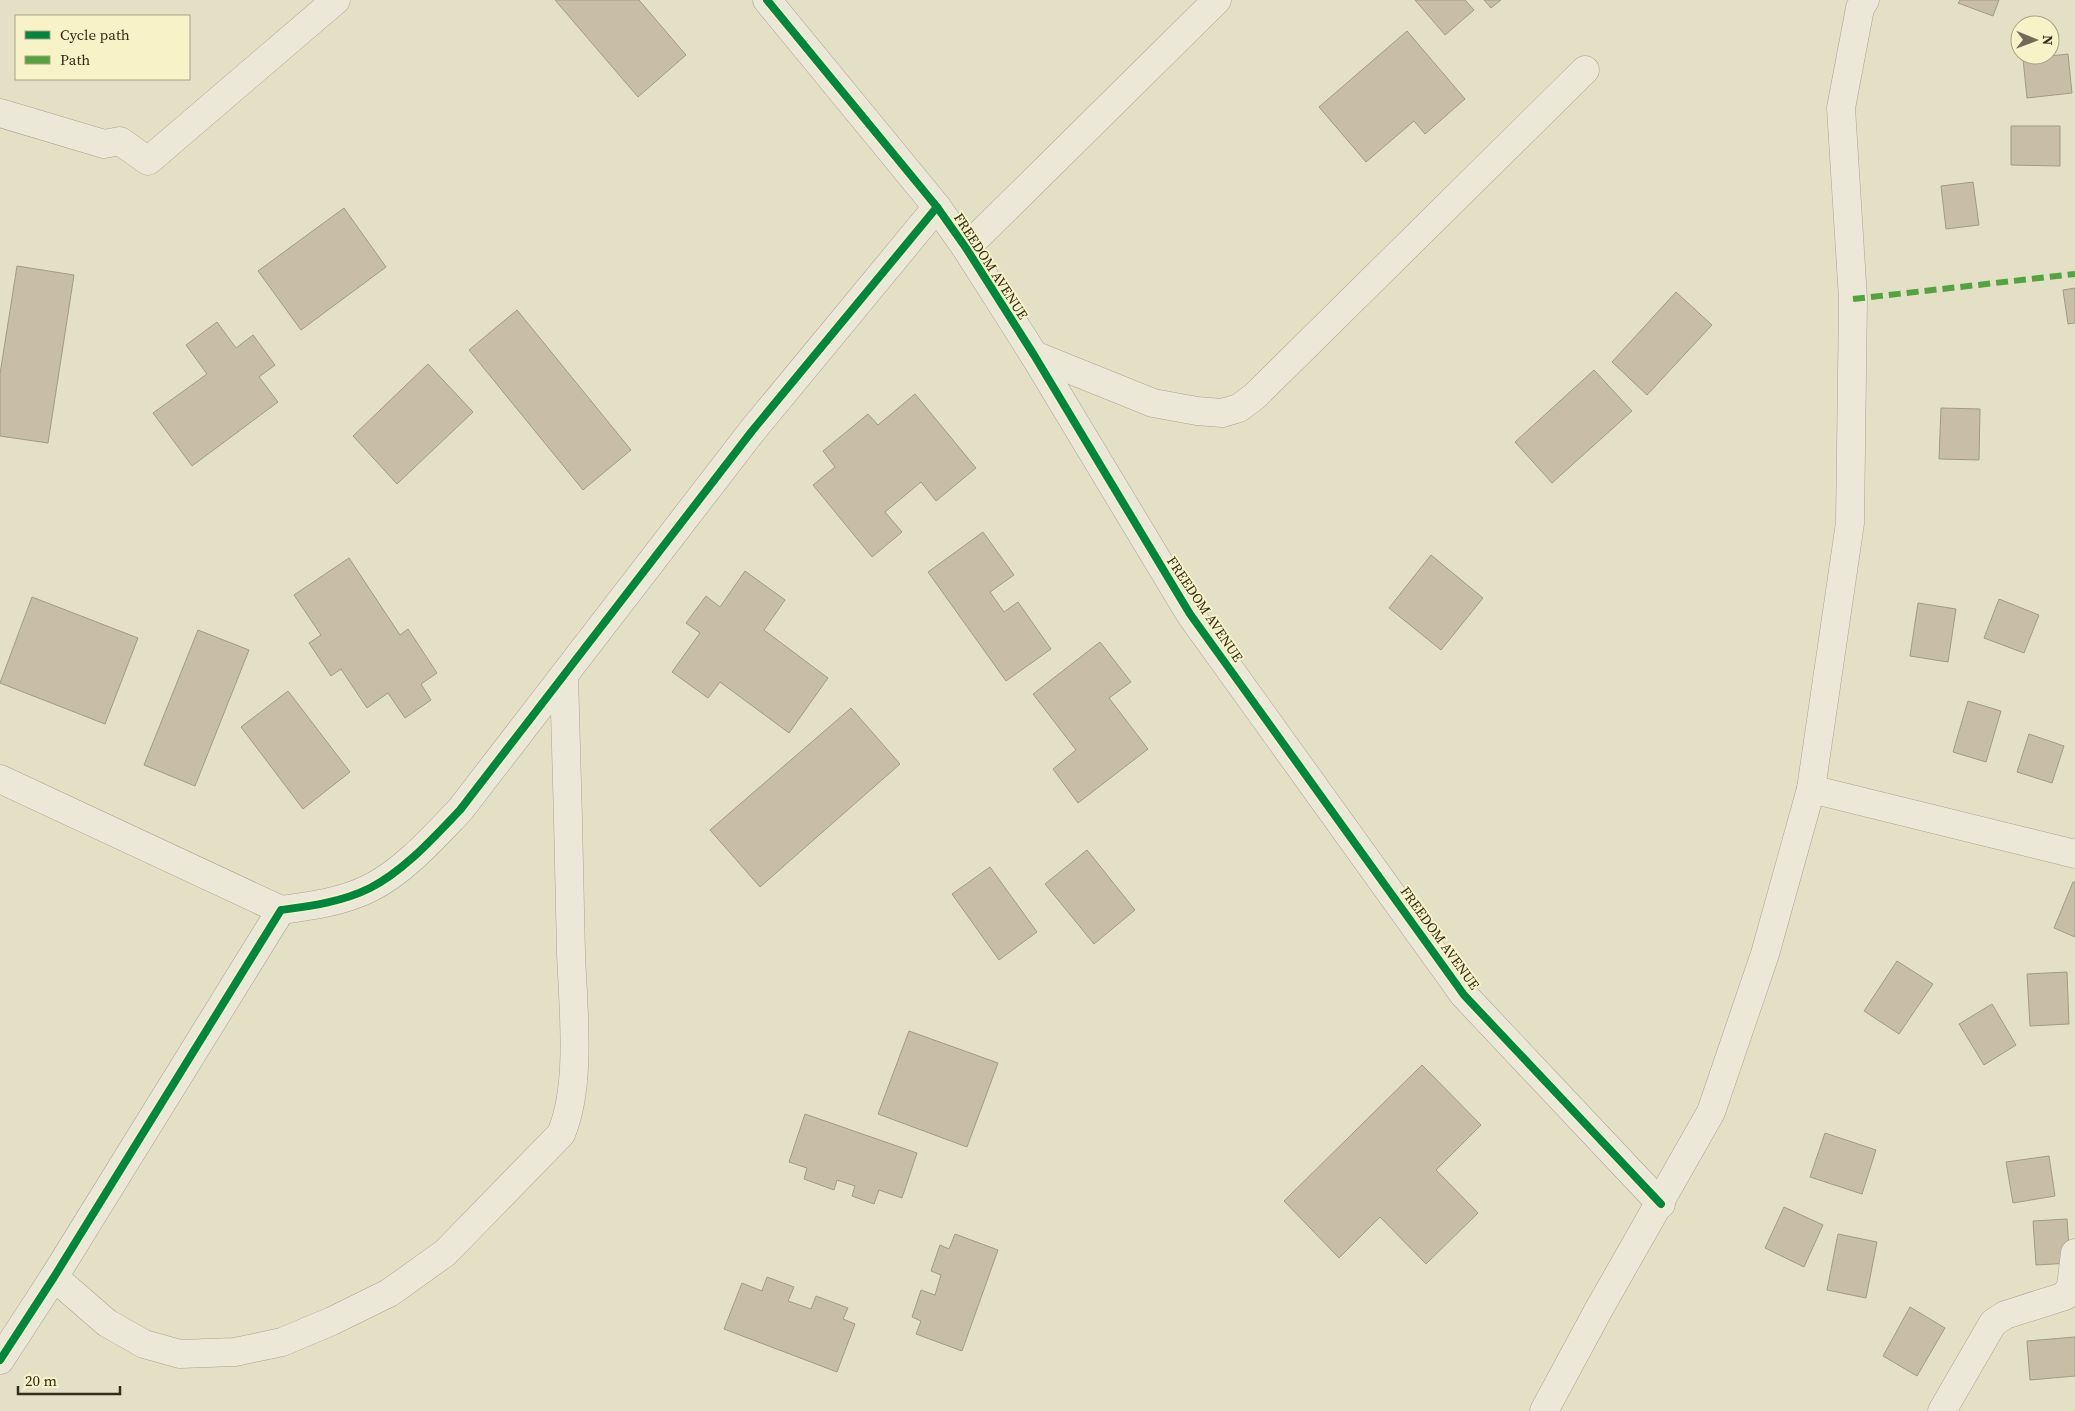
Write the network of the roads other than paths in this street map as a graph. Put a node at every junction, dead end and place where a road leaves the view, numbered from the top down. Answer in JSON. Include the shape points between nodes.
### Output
{"nodes":[{"id":1,"x":336,"y":0,"type":"edge"},
{"id":2,"x":767,"y":0,"type":"edge"},
{"id":3,"x":1217,"y":0,"type":"edge"},
{"id":4,"x":1865,"y":0,"type":"edge"},
{"id":5,"x":1585,"y":70,"type":"dead end"},
{"id":6,"x":0,"y":113,"type":"edge"},
{"id":7,"x":937,"y":207,"type":"junction"},
{"id":8,"x":966,"y":248,"type":"junction"},
{"id":9,"x":1034,"y":355,"type":"junction"},
{"id":10,"x":564,"y":676,"type":"junction"},
{"id":11,"x":0,"y":780,"type":"edge"},
{"id":12,"x":1811,"y":789,"type":"junction"},
{"id":13,"x":2075,"y":854,"type":"edge"},
{"id":14,"x":281,"y":910,"type":"junction"},
{"id":15,"x":1661,"y":1204,"type":"junction"},
{"id":16,"x":2075,"y":1253,"type":"edge"},
{"id":17,"x":54,"y":1277,"type":"junction"},
{"id":18,"x":0,"y":1360,"type":"edge"},
{"id":19,"x":1544,"y":1411,"type":"edge"},
{"id":20,"x":1942,"y":1411,"type":"edge"}],
"edges":[{"from":1,"to":6,"type":"street","via":[[148,161],[120,141],[104,144]]},
{"from":2,"to":7,"type":"street","name":"FREEDOM AVENUE"},
{"from":3,"to":8,"type":"street"},
{"from":4,"to":12,"type":"street","via":[[1860,8],[1842,108],[1853,300],[1850,523]]},
{"from":5,"to":9,"type":"street","via":[[1255,396],[1239,408],[1222,412],[1197,411],[1153,403]]},
{"from":7,"to":8,"type":"street","name":"FREEDOM AVENUE"},
{"from":7,"to":10,"type":"street","via":[[752,431]]},
{"from":8,"to":9,"type":"street","name":"FREEDOM AVENUE"},
{"from":9,"to":15,"type":"street","name":"FREEDOM AVENUE","via":[[1190,614],[1464,994]]},
{"from":10,"to":14,"type":"street","via":[[460,810],[415,857],[371,888],[341,900]]},
{"from":10,"to":17,"type":"street","via":[[573,1034],[572,1096],[561,1134],[445,1253],[389,1293],[282,1342],[235,1352],[180,1354],[144,1344],[107,1323]]},
{"from":11,"to":14,"type":"street"},
{"from":12,"to":13,"type":"street"},
{"from":12,"to":15,"type":"street","via":[[1765,954],[1711,1112]]},
{"from":14,"to":17,"type":"street"},
{"from":15,"to":19,"type":"street"},
{"from":16,"to":20,"type":"street","via":[[2071,1286],[2065,1296],[2005,1315],[1993,1323]]},
{"from":17,"to":18,"type":"street"}]}
